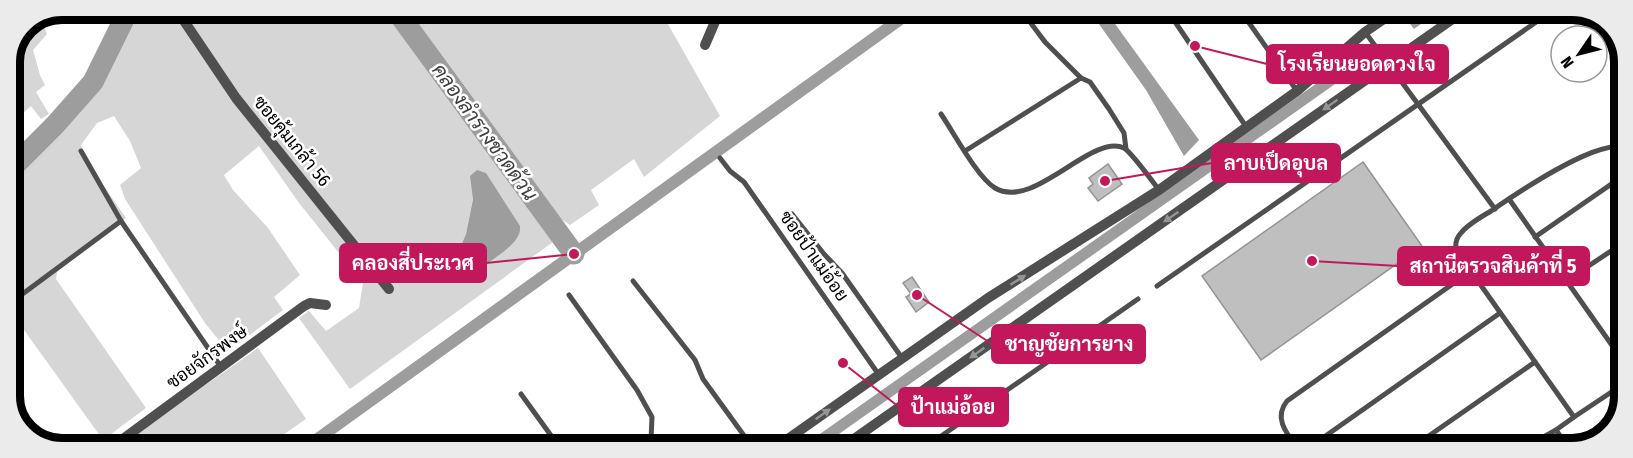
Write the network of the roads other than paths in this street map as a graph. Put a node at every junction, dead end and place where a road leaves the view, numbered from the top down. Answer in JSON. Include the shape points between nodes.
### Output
{"nodes":[{"id":1,"x":183,"y":20,"type":"edge"},
{"id":2,"x":716,"y":20,"type":"edge"},
{"id":3,"x":1028,"y":20,"type":"edge"},
{"id":4,"x":1174,"y":20,"type":"edge"},
{"id":5,"x":1247,"y":20,"type":"edge"},
{"id":6,"x":1382,"y":20,"type":"edge"},
{"id":7,"x":1450,"y":20,"type":"edge"},
{"id":8,"x":1539,"y":20,"type":"edge"},
{"id":9,"x":1365,"y":32,"type":"junction"},
{"id":10,"x":705,"y":45,"type":"dead end"},
{"id":11,"x":1389,"y":63,"type":"junction"},
{"id":12,"x":1081,"y":78,"type":"junction"},
{"id":13,"x":1297,"y":91,"type":"junction"},
{"id":14,"x":1418,"y":104,"type":"junction"},
{"id":15,"x":942,"y":114,"type":"dead end"},
{"id":16,"x":1247,"y":128,"type":"junction"},
{"id":17,"x":1613,"y":146,"type":"edge"},
{"id":18,"x":1126,"y":149,"type":"junction"},
{"id":19,"x":81,"y":150,"type":"dead end"},
{"id":20,"x":965,"y":151,"type":"junction"},
{"id":21,"x":720,"y":158,"type":"dead end"},
{"id":22,"x":1613,"y":183,"type":"edge"},
{"id":23,"x":1159,"y":190,"type":"junction"},
{"id":24,"x":1509,"y":199,"type":"junction"},
{"id":25,"x":1495,"y":208,"type":"junction"},
{"id":26,"x":792,"y":214,"type":"dead end"},
{"id":27,"x":121,"y":221,"type":"junction"},
{"id":28,"x":1535,"y":237,"type":"junction"},
{"id":29,"x":1614,"y":249,"type":"edge"},
{"id":30,"x":1471,"y":271,"type":"junction"},
{"id":31,"x":633,"y":281,"type":"dead end"},
{"id":32,"x":1566,"y":281,"type":"junction"},
{"id":33,"x":1158,"y":286,"type":"dead end"},
{"id":34,"x":389,"y":289,"type":"dead end"},
{"id":35,"x":569,"y":295,"type":"dead end"},
{"id":36,"x":20,"y":296,"type":"edge"},
{"id":37,"x":1138,"y":298,"type":"dead end"},
{"id":38,"x":326,"y":305,"type":"dead end"},
{"id":39,"x":1500,"y":313,"type":"junction"},
{"id":40,"x":1614,"y":348,"type":"edge"},
{"id":41,"x":902,"y":358,"type":"junction"},
{"id":42,"x":1535,"y":362,"type":"junction"},
{"id":43,"x":221,"y":367,"type":"junction"},
{"id":44,"x":879,"y":375,"type":"junction"},
{"id":45,"x":1614,"y":390,"type":"edge"},
{"id":46,"x":521,"y":394,"type":"dead end"},
{"id":47,"x":1574,"y":417,"type":"junction"},
{"id":48,"x":1556,"y":430,"type":"junction"},
{"id":49,"x":124,"y":438,"type":"edge"},
{"id":50,"x":553,"y":438,"type":"edge"},
{"id":51,"x":651,"y":438,"type":"edge"},
{"id":52,"x":746,"y":438,"type":"edge"},
{"id":53,"x":789,"y":438,"type":"edge"},
{"id":54,"x":855,"y":438,"type":"edge"},
{"id":55,"x":938,"y":438,"type":"edge"},
{"id":56,"x":1291,"y":438,"type":"edge"},
{"id":57,"x":1323,"y":438,"type":"edge"},
{"id":58,"x":1426,"y":438,"type":"edge"},
{"id":59,"x":1542,"y":438,"type":"edge"},
{"id":60,"x":1561,"y":438,"type":"edge"}],
"edges":[{"from":1,"to":34,"type":"street","name":"ซอยคุ้มเกล้า 56","via":[[236,98]]},
{"from":2,"to":10,"type":"street"},
{"from":3,"to":12,"type":"lane"},
{"from":4,"to":16,"type":"lane"},
{"from":5,"to":13,"type":"lane"},
{"from":6,"to":9,"type":"street"},
{"from":7,"to":11,"type":"street"},
{"from":8,"to":14,"type":"lane"},
{"from":9,"to":11,"type":"lane"},
{"from":9,"to":13,"type":"street"},
{"from":11,"to":14,"type":"lane"},
{"from":11,"to":54,"type":"street","one_way":true},
{"from":12,"to":18,"type":"lane","via":[[1090,82],[1109,109],[1124,134]]},
{"from":12,"to":20,"type":"lane"},
{"from":13,"to":16,"type":"street"},
{"from":14,"to":25,"type":"lane"},
{"from":14,"to":33,"type":"lane"},
{"from":15,"to":20,"type":"lane"},
{"from":16,"to":23,"type":"street"},
{"from":17,"to":24,"type":"lane","via":[[1565,164]]},
{"from":18,"to":20,"type":"lane","via":[[1115,146],[1096,151],[1025,190],[1009,194],[993,187]]},
{"from":18,"to":23,"type":"lane"},
{"from":19,"to":27,"type":"lane"},
{"from":21,"to":44,"type":"lane","name":"ซอยป้าแม่อ้อย","via":[[744,182]]},
{"from":22,"to":28,"type":"lane"},
{"from":41,"to":23,"type":"street","one_way":true,"via":[[988,298]]},
{"from":24,"to":25,"type":"lane"},
{"from":24,"to":28,"type":"lane"},
{"from":25,"to":30,"type":"lane","via":[[1465,228],[1457,240],[1455,248]]},
{"from":26,"to":41,"type":"lane","via":[[842,273]]},
{"from":27,"to":36,"type":"lane"},
{"from":27,"to":43,"type":"lane"},
{"from":28,"to":32,"type":"lane"},
{"from":29,"to":32,"type":"lane"},
{"from":30,"to":39,"type":"lane"},
{"from":30,"to":56,"type":"lane","via":[[1287,401],[1281,421]]},
{"from":31,"to":52,"type":"lane","via":[[694,360],[703,379]]},
{"from":32,"to":40,"type":"lane"},
{"from":35,"to":51,"type":"lane","via":[[637,390],[652,417]]},
{"from":37,"to":55,"type":"lane"},
{"from":38,"to":43,"type":"street","name":"ซอยจักรพงษ์","via":[[303,306]]},
{"from":39,"to":42,"type":"lane"},
{"from":39,"to":57,"type":"lane"},
{"from":41,"to":44,"type":"street"},
{"from":42,"to":47,"type":"lane"},
{"from":42,"to":58,"type":"lane"},
{"from":43,"to":49,"type":"street","name":"ซอยจักรพงษ์"},
{"from":53,"to":44,"type":"street","one_way":true},
{"from":45,"to":47,"type":"lane"},
{"from":46,"to":50,"type":"lane"},
{"from":47,"to":48,"type":"lane"},
{"from":48,"to":59,"type":"lane"},
{"from":48,"to":60,"type":"lane"}]}
